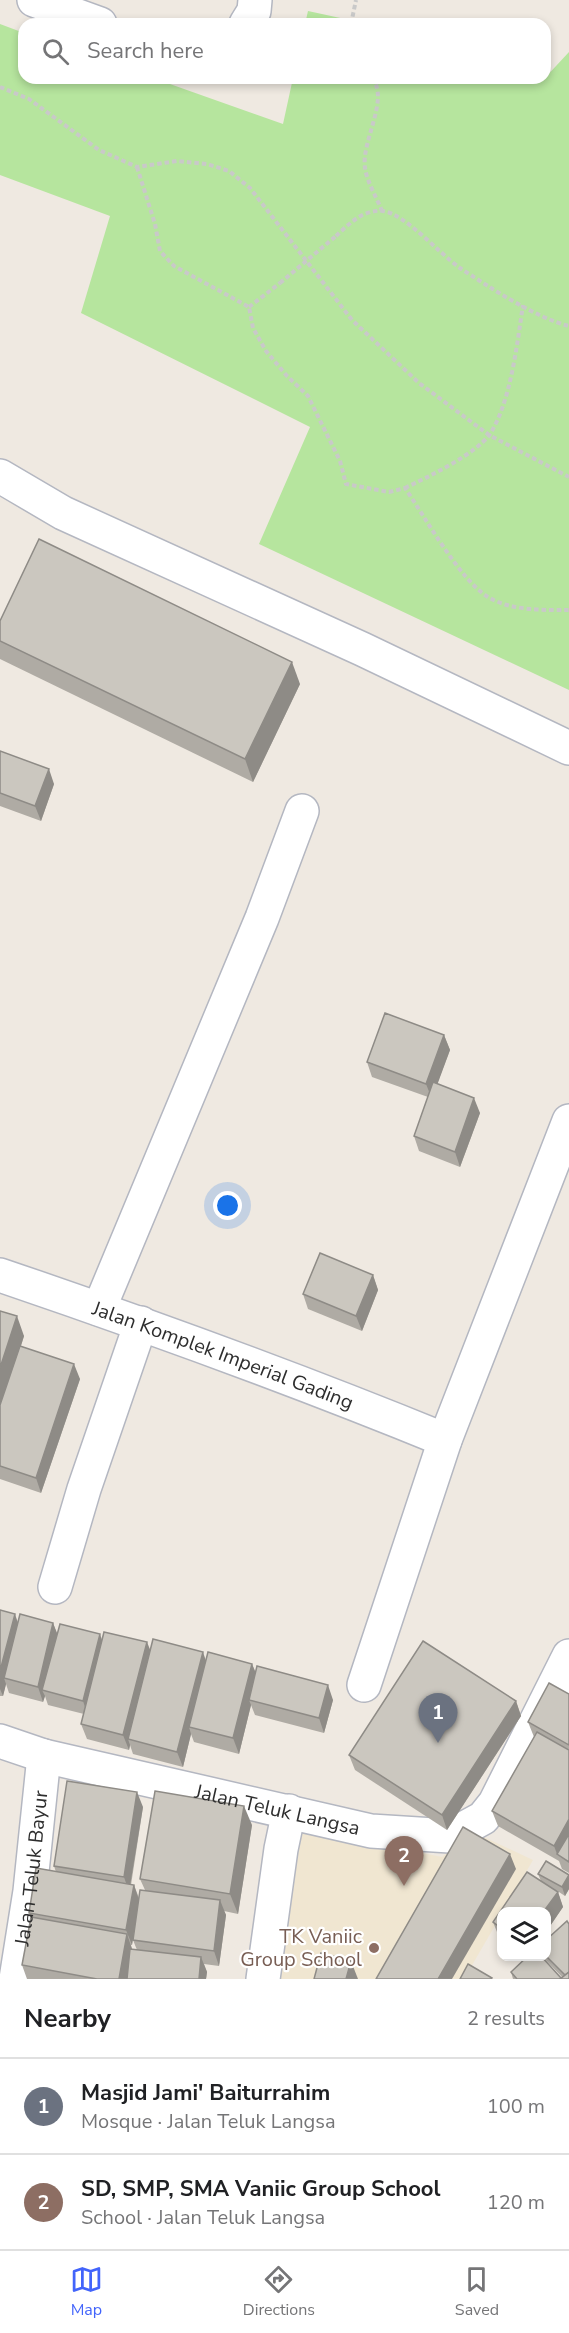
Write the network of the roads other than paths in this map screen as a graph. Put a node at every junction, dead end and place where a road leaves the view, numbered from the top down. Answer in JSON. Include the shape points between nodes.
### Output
{"nodes":[{"id":1,"x":34,"y":0,"type":"edge"},
{"id":2,"x":255,"y":0,"type":"edge"},
{"id":3,"x":84,"y":18,"type":"edge"},
{"id":4,"x":250,"y":18,"type":"edge"},
{"id":5,"x":0,"y":476,"type":"edge"},
{"id":6,"x":569,"y":748,"type":"edge"},
{"id":7,"x":302,"y":811,"type":"dead end"},
{"id":8,"x":569,"y":1121,"type":"edge"},
{"id":9,"x":0,"y":1275,"type":"edge"},
{"id":10,"x":99,"y":1309,"type":"junction"},
{"id":11,"x":141,"y":1323,"type":"junction"},
{"id":12,"x":445,"y":1440,"type":"junction"},
{"id":13,"x":55,"y":1587,"type":"dead end"},
{"id":14,"x":569,"y":1656,"type":"edge"},
{"id":15,"x":364,"y":1685,"type":"dead end"},
{"id":16,"x":0,"y":1741,"type":"edge"},
{"id":17,"x":44,"y":1756,"type":"junction"},
{"id":18,"x":289,"y":1811,"type":"junction"},
{"id":19,"x":16,"y":1979,"type":"edge"},
{"id":20,"x":263,"y":1979,"type":"edge"}],
"edges":[{"from":1,"to":3,"type":"street"},
{"from":2,"to":4,"type":"street"},
{"from":5,"to":6,"type":"street","via":[[63,513]]},
{"from":7,"to":10,"type":"street","via":[[262,918]]},
{"from":8,"to":12,"type":"street"},
{"from":9,"to":10,"type":"street","name":"Jalan Komplek Imperial Gading"},
{"from":10,"to":11,"type":"street","name":"Jalan Komplek Imperial Gading"},
{"from":11,"to":12,"type":"street","name":"Jalan Komplek Imperial Gading"},
{"from":11,"to":13,"type":"street","via":[[91,1466]]},
{"from":12,"to":15,"type":"street"},
{"from":14,"to":18,"type":"street","name":"Jalan Teluk Langsa","via":[[495,1803],[483,1818],[450,1836],[371,1831]]},
{"from":16,"to":17,"type":"street","name":"Jalan Teluk Langsa"},
{"from":17,"to":18,"type":"street","name":"Jalan Teluk Langsa"},
{"from":17,"to":19,"type":"street","name":"Jalan Teluk Bayur"},
{"from":18,"to":20,"type":"street"}]}
